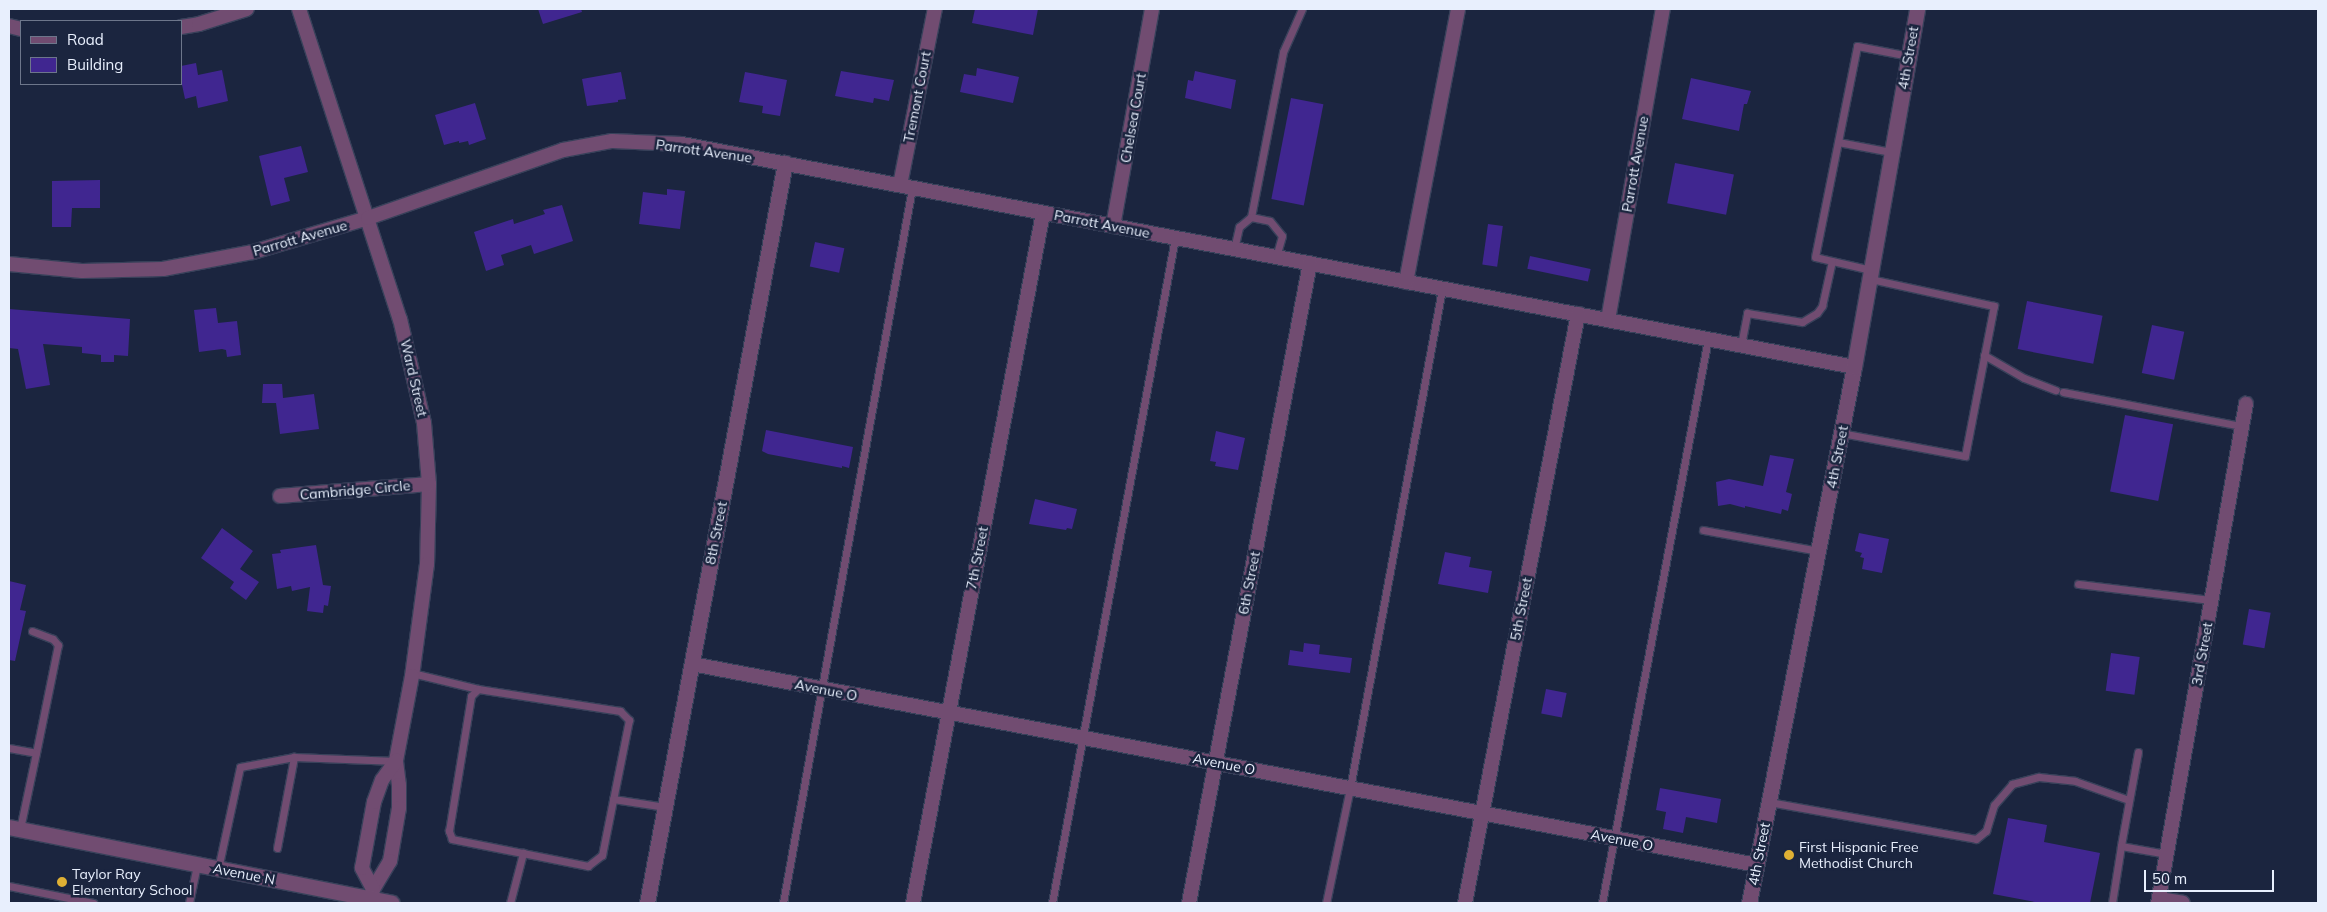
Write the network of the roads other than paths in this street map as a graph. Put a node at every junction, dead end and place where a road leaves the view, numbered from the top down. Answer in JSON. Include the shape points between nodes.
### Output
{"nodes":[{"id":1,"x":247,"y":9,"type":"edge"},
{"id":2,"x":299,"y":9,"type":"edge"},
{"id":3,"x":935,"y":9,"type":"edge"},
{"id":4,"x":1152,"y":9,"type":"edge"},
{"id":5,"x":1302,"y":9,"type":"edge"},
{"id":6,"x":1458,"y":9,"type":"edge"},
{"id":7,"x":1663,"y":9,"type":"edge"},
{"id":8,"x":1917,"y":9,"type":"edge"},
{"id":9,"x":182,"y":26,"type":"edge"},
{"id":10,"x":1909,"y":56,"type":"junction"},
{"id":11,"x":1838,"y":142,"type":"junction"},
{"id":12,"x":1892,"y":152,"type":"junction"},
{"id":13,"x":785,"y":163,"type":"junction"},
{"id":14,"x":906,"y":186,"type":"junction"},
{"id":15,"x":1043,"y":213,"type":"junction"},
{"id":16,"x":1251,"y":217,"type":"junction"},
{"id":17,"x":368,"y":218,"type":"junction"},
{"id":18,"x":1113,"y":226,"type":"junction"},
{"id":19,"x":1175,"y":238,"type":"junction"},
{"id":20,"x":1234,"y":249,"type":"junction"},
{"id":21,"x":1276,"y":257,"type":"junction"},
{"id":22,"x":1832,"y":261,"type":"junction"},
{"id":23,"x":1310,"y":263,"type":"junction"},
{"id":24,"x":9,"y":264,"type":"edge"},
{"id":25,"x":1870,"y":274,"type":"junction"},
{"id":26,"x":1406,"y":282,"type":"junction"},
{"id":27,"x":1442,"y":288,"type":"junction"},
{"id":28,"x":1578,"y":314,"type":"junction"},
{"id":29,"x":1608,"y":320,"type":"junction"},
{"id":30,"x":1708,"y":339,"type":"junction"},
{"id":31,"x":1741,"y":345,"type":"junction"},
{"id":32,"x":1984,"y":355,"type":"junction"},
{"id":33,"x":1854,"y":367,"type":"junction"},
{"id":34,"x":2246,"y":404,"type":"dead end"},
{"id":35,"x":2242,"y":426,"type":"junction"},
{"id":36,"x":1841,"y":433,"type":"junction"},
{"id":37,"x":429,"y":484,"type":"junction"},
{"id":38,"x":280,"y":496,"type":"dead end"},
{"id":39,"x":1703,"y":530,"type":"dead end"},
{"id":40,"x":1818,"y":551,"type":"junction"},
{"id":41,"x":2078,"y":584,"type":"dead end"},
{"id":42,"x":2211,"y":600,"type":"junction"},
{"id":43,"x":32,"y":630,"type":"dead end"},
{"id":44,"x":692,"y":664,"type":"junction"},
{"id":45,"x":412,"y":673,"type":"junction"},
{"id":46,"x":478,"y":689,"type":"junction"},
{"id":47,"x":822,"y":689,"type":"junction"},
{"id":48,"x":948,"y":712,"type":"junction"},
{"id":49,"x":1083,"y":738,"type":"junction"},
{"id":50,"x":9,"y":748,"type":"edge"},
{"id":51,"x":2138,"y":752,"type":"dead end"},
{"id":52,"x":36,"y":753,"type":"junction"},
{"id":53,"x":294,"y":757,"type":"junction"},
{"id":54,"x":396,"y":761,"type":"junction"},
{"id":55,"x":1216,"y":763,"type":"junction"},
{"id":56,"x":1350,"y":788,"type":"junction"},
{"id":57,"x":613,"y":799,"type":"junction"},
{"id":58,"x":2129,"y":800,"type":"junction"},
{"id":59,"x":1769,"y":802,"type":"junction"},
{"id":60,"x":665,"y":807,"type":"junction"},
{"id":61,"x":1481,"y":813,"type":"junction"},
{"id":62,"x":14,"y":828,"type":"edge"},
{"id":63,"x":1614,"y":838,"type":"junction"},
{"id":64,"x":2121,"y":846,"type":"junction"},
{"id":65,"x":277,"y":848,"type":"dead end"},
{"id":66,"x":523,"y":853,"type":"junction"},
{"id":67,"x":2167,"y":854,"type":"junction"},
{"id":68,"x":197,"y":864,"type":"junction"},
{"id":69,"x":1757,"y":865,"type":"junction"},
{"id":70,"x":218,"y":869,"type":"junction"},
{"id":71,"x":9,"y":886,"type":"edge"},
{"id":72,"x":372,"y":897,"type":"edge"},
{"id":73,"x":2158,"y":901,"type":"edge"},
{"id":74,"x":92,"y":903,"type":"edge"},
{"id":75,"x":188,"y":903,"type":"edge"},
{"id":76,"x":392,"y":903,"type":"edge"},
{"id":77,"x":510,"y":903,"type":"edge"},
{"id":78,"x":647,"y":903,"type":"edge"},
{"id":79,"x":783,"y":903,"type":"edge"},
{"id":80,"x":913,"y":903,"type":"edge"},
{"id":81,"x":1052,"y":903,"type":"edge"},
{"id":82,"x":1189,"y":903,"type":"edge"},
{"id":83,"x":1326,"y":903,"type":"edge"},
{"id":84,"x":1466,"y":903,"type":"edge"},
{"id":85,"x":1602,"y":903,"type":"edge"},
{"id":86,"x":1749,"y":903,"type":"edge"},
{"id":87,"x":2112,"y":903,"type":"edge"},
{"id":88,"x":2183,"y":903,"type":"edge"}],
"edges":[{"from":1,"to":9,"type":"street"},
{"from":2,"to":17,"type":"street","name":"Ward Street"},
{"from":3,"to":14,"type":"street","name":"Tremont Court"},
{"from":4,"to":18,"type":"street","name":"Chelsea Court"},
{"from":5,"to":16,"type":"lane","via":[[1282,52]]},
{"from":6,"to":26,"type":"street"},
{"from":7,"to":29,"type":"street","name":"Parrott Avenue"},
{"from":8,"to":10,"type":"street","name":"4th Street"},
{"from":10,"to":11,"type":"lane","via":[[1857,46]]},
{"from":10,"to":12,"type":"street","name":"4th Street"},
{"from":11,"to":12,"type":"lane"},
{"from":11,"to":22,"type":"lane","via":[[1814,257]]},
{"from":12,"to":25,"type":"street","name":"4th Street"},
{"from":13,"to":14,"type":"street","name":"Parrott Avenue"},
{"from":13,"to":17,"type":"street","name":"Parrott Avenue","via":[[682,144],[612,141],[563,150]]},
{"from":13,"to":44,"type":"street","name":"8th Street"},
{"from":14,"to":15,"type":"street","name":"Parrott Avenue"},
{"from":14,"to":47,"type":"lane"},
{"from":15,"to":18,"type":"street","name":"Parrott Avenue"},
{"from":15,"to":48,"type":"street","name":"7th Street"},
{"from":16,"to":20,"type":"lane","via":[[1239,227]]},
{"from":16,"to":21,"type":"lane","via":[[1270,221],[1282,236]]},
{"from":17,"to":24,"type":"street","name":"Parrott Avenue","via":[[254,252],[163,269],[82,271]]},
{"from":17,"to":37,"type":"street","name":"Ward Street","via":[[411,358],[424,423]]},
{"from":18,"to":19,"type":"street","name":"Parrott Avenue"},
{"from":19,"to":20,"type":"street","name":"Parrott Avenue"},
{"from":19,"to":49,"type":"lane"},
{"from":20,"to":21,"type":"street","name":"Parrott Avenue"},
{"from":21,"to":23,"type":"street","name":"Parrott Avenue"},
{"from":22,"to":25,"type":"lane"},
{"from":22,"to":31,"type":"lane","via":[[1822,306],[1817,313],[1802,322],[1747,313]]},
{"from":23,"to":26,"type":"street","name":"Parrott Avenue"},
{"from":23,"to":55,"type":"street","name":"6th Street"},
{"from":25,"to":32,"type":"lane","via":[[1994,306]]},
{"from":25,"to":33,"type":"street","name":"4th Street"},
{"from":26,"to":27,"type":"street","name":"Parrott Avenue"},
{"from":27,"to":28,"type":"street","name":"Parrott Avenue"},
{"from":27,"to":56,"type":"lane"},
{"from":28,"to":29,"type":"street","name":"Parrott Avenue"},
{"from":28,"to":61,"type":"street","name":"5th Street"},
{"from":29,"to":30,"type":"street","name":"Parrott Avenue"},
{"from":30,"to":31,"type":"street","name":"Parrott Avenue"},
{"from":30,"to":63,"type":"lane"},
{"from":31,"to":33,"type":"street","name":"Parrott Avenue"},
{"from":32,"to":35,"type":"lane","via":[[2024,378],[2060,391]]},
{"from":32,"to":36,"type":"lane","via":[[1965,456]]},
{"from":33,"to":36,"type":"street","name":"4th Street"},
{"from":34,"to":35,"type":"street","name":"3rd Street"},
{"from":35,"to":42,"type":"street","name":"3rd Street"},
{"from":36,"to":40,"type":"street","name":"4th Street"},
{"from":37,"to":38,"type":"street","name":"Cambridge Circle"},
{"from":37,"to":45,"type":"street","name":"Ward Street","via":[[427,564]]},
{"from":39,"to":40,"type":"lane"},
{"from":40,"to":59,"type":"street","name":"4th Street"},
{"from":41,"to":42,"type":"lane"},
{"from":42,"to":67,"type":"street","name":"3rd Street"},
{"from":43,"to":52,"type":"lane","via":[[53,639],[58,645]]},
{"from":44,"to":47,"type":"street","name":"Avenue O"},
{"from":44,"to":60,"type":"street","name":"8th Street"},
{"from":45,"to":46,"type":"lane"},
{"from":45,"to":54,"type":"street","name":"Ward Street"},
{"from":46,"to":57,"type":"lane","via":[[620,711],[629,720]]},
{"from":46,"to":66,"type":"lane","via":[[471,696],[449,831],[452,839]]},
{"from":47,"to":48,"type":"street","name":"Avenue O"},
{"from":47,"to":79,"type":"lane"},
{"from":48,"to":49,"type":"street","name":"Avenue O"},
{"from":48,"to":80,"type":"street","name":"7th Street"},
{"from":49,"to":55,"type":"street","name":"Avenue O"},
{"from":49,"to":81,"type":"lane"},
{"from":50,"to":52,"type":"lane"},
{"from":51,"to":58,"type":"lane"},
{"from":52,"to":62,"type":"lane"},
{"from":53,"to":54,"type":"lane"},
{"from":53,"to":65,"type":"lane"},
{"from":53,"to":70,"type":"lane","via":[[240,767]]},
{"from":54,"to":72,"type":"street","name":"Ward Street","via":[[399,808],[390,861]]},
{"from":54,"to":72,"type":"street","name":"Ward Street","via":[[382,780],[374,802],[363,858],[362,868]]},
{"from":55,"to":56,"type":"street","name":"Avenue O"},
{"from":55,"to":82,"type":"street","name":"6th Street"},
{"from":56,"to":61,"type":"street","name":"Avenue O"},
{"from":56,"to":83,"type":"lane"},
{"from":57,"to":60,"type":"lane"},
{"from":57,"to":66,"type":"lane","via":[[602,855],[588,866]]},
{"from":58,"to":59,"type":"lane","via":[[2075,781],[2039,777],[2012,784],[1994,805],[1986,831],[1976,839]]},
{"from":58,"to":64,"type":"lane"},
{"from":59,"to":69,"type":"street","name":"4th Street"},
{"from":60,"to":78,"type":"street","name":"8th Street"},
{"from":61,"to":63,"type":"street","name":"Avenue O"},
{"from":61,"to":84,"type":"street","name":"5th Street"},
{"from":62,"to":68,"type":"street","name":"Avenue N"},
{"from":63,"to":69,"type":"street","name":"Avenue O"},
{"from":63,"to":85,"type":"lane"},
{"from":64,"to":67,"type":"lane"},
{"from":64,"to":87,"type":"lane"},
{"from":66,"to":77,"type":"lane"},
{"from":67,"to":73,"type":"street","name":"3rd Street"},
{"from":68,"to":70,"type":"street","name":"Avenue N"},
{"from":68,"to":75,"type":"lane"},
{"from":69,"to":86,"type":"street","name":"4th Street"},
{"from":70,"to":72,"type":"street","name":"Avenue N"},
{"from":71,"to":74,"type":"lane"},
{"from":72,"to":76,"type":"street","name":"Avenue N"},
{"from":73,"to":88,"type":"street"}]}
